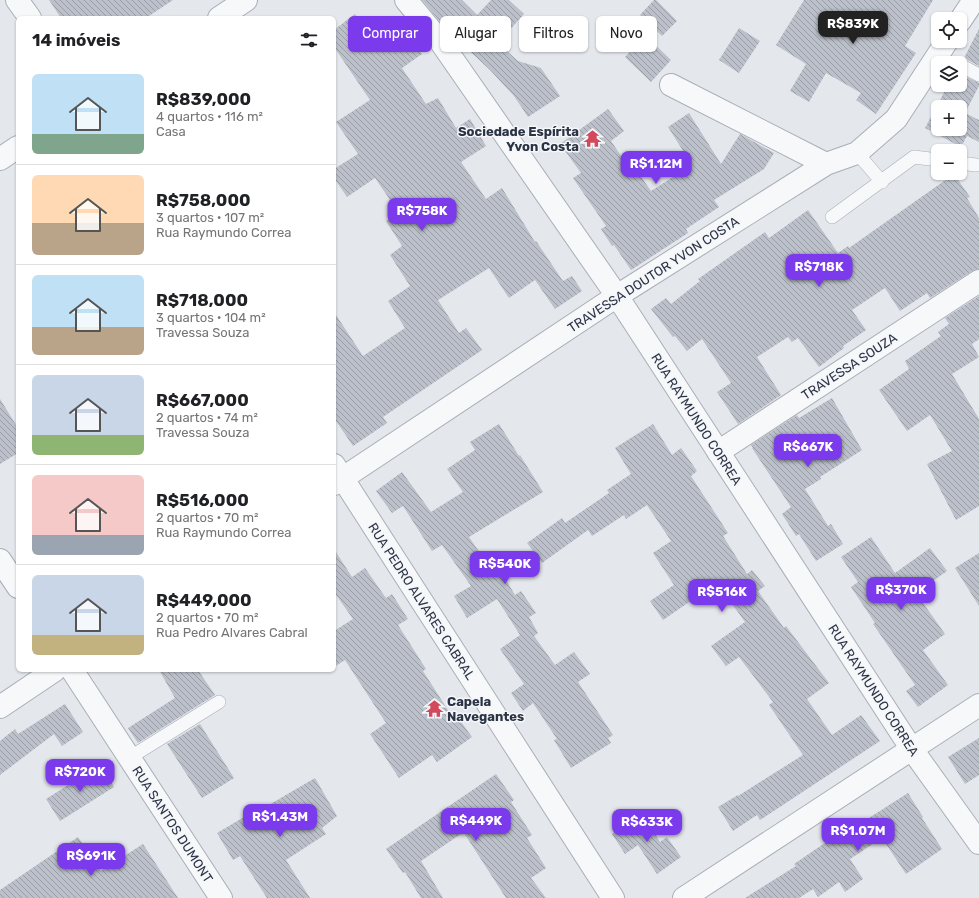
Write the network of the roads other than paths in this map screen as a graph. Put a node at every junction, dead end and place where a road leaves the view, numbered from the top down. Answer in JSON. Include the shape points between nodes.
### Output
{"nodes":[{"id":1,"x":18,"y":0,"type":"edge"},
{"id":2,"x":246,"y":0,"type":"edge"},
{"id":3,"x":406,"y":0,"type":"edge"},
{"id":4,"x":974,"y":0,"type":"edge"},
{"id":5,"x":966,"y":12,"type":"edge"},
{"id":6,"x":29,"y":16,"type":"edge"},
{"id":7,"x":221,"y":16,"type":"edge"},
{"id":8,"x":947,"y":53,"type":"edge"},
{"id":9,"x":967,"y":69,"type":"edge"},
{"id":10,"x":979,"y":75,"type":"edge"},
{"id":11,"x":671,"y":85,"type":"dead end"},
{"id":12,"x":16,"y":148,"type":"edge"},
{"id":13,"x":857,"y":153,"type":"junction"},
{"id":14,"x":0,"y":159,"type":"edge"},
{"id":15,"x":931,"y":159,"type":"edge"},
{"id":16,"x":826,"y":164,"type":"junction"},
{"id":17,"x":967,"y":164,"type":"edge"},
{"id":18,"x":976,"y":165,"type":"dead end"},
{"id":19,"x":882,"y":182,"type":"junction"},
{"id":20,"x":832,"y":218,"type":"dead end"},
{"id":21,"x":979,"y":281,"type":"edge"},
{"id":22,"x":617,"y":296,"type":"junction"},
{"id":23,"x":718,"y":452,"type":"junction"},
{"id":24,"x":337,"y":476,"type":"edge"},
{"id":25,"x":0,"y":560,"type":"edge"},
{"id":26,"x":16,"y":584,"type":"edge"},
{"id":27,"x":52,"y":672,"type":"edge"},
{"id":28,"x":73,"y":672,"type":"edge"},
{"id":29,"x":219,"y":702,"type":"dead end"},
{"id":30,"x":979,"y":705,"type":"edge"},
{"id":31,"x":0,"y":707,"type":"edge"},
{"id":32,"x":911,"y":748,"type":"junction"},
{"id":33,"x":130,"y":758,"type":"junction"},
{"id":34,"x":979,"y":843,"type":"edge"},
{"id":35,"x":221,"y":898,"type":"edge"},
{"id":36,"x":613,"y":898,"type":"edge"},
{"id":37,"x":684,"y":898,"type":"edge"}],
"edges":[{"from":1,"to":6,"type":"street"},
{"from":2,"to":7,"type":"street"},
{"from":3,"to":22,"type":"street","name":"RUA RAYMUNDO CORREA","via":[[440,41]]},
{"from":4,"to":5,"type":"street"},
{"from":8,"to":13,"type":"street","name":"TRAVESSA DOUTOR YVON COSTA","via":[[896,119]]},
{"from":9,"to":10,"type":"lane"},
{"from":11,"to":16,"type":"street"},
{"from":12,"to":14,"type":"street"},
{"from":13,"to":16,"type":"street","name":"TRAVESSA DOUTOR YVON COSTA"},
{"from":13,"to":19,"type":"lane"},
{"from":15,"to":19,"type":"lane","via":[[914,157]]},
{"from":16,"to":22,"type":"street","name":"TRAVESSA DOUTOR YVON COSTA"},
{"from":17,"to":18,"type":"lane"},
{"from":19,"to":20,"type":"lane"},
{"from":21,"to":23,"type":"street","name":"TRAVESSA SOUZA"},
{"from":22,"to":23,"type":"street","name":"RUA RAYMUNDO CORREA"},
{"from":22,"to":24,"type":"street","name":"TRAVESSA DOUTOR YVON COSTA"},
{"from":23,"to":32,"type":"street","name":"RUA RAYMUNDO CORREA"},
{"from":24,"to":36,"type":"street","name":"RUA PEDRO ALVARES CABRAL"},
{"from":25,"to":26,"type":"street"},
{"from":27,"to":31,"type":"street"},
{"from":28,"to":33,"type":"street","name":"RUA SANTOS DUMONT"},
{"from":29,"to":33,"type":"lane"},
{"from":30,"to":32,"type":"street"},
{"from":32,"to":34,"type":"street","name":"RUA RAYMUNDO CORREA"},
{"from":32,"to":37,"type":"street"},
{"from":33,"to":35,"type":"street","name":"RUA SANTOS DUMONT"}]}
